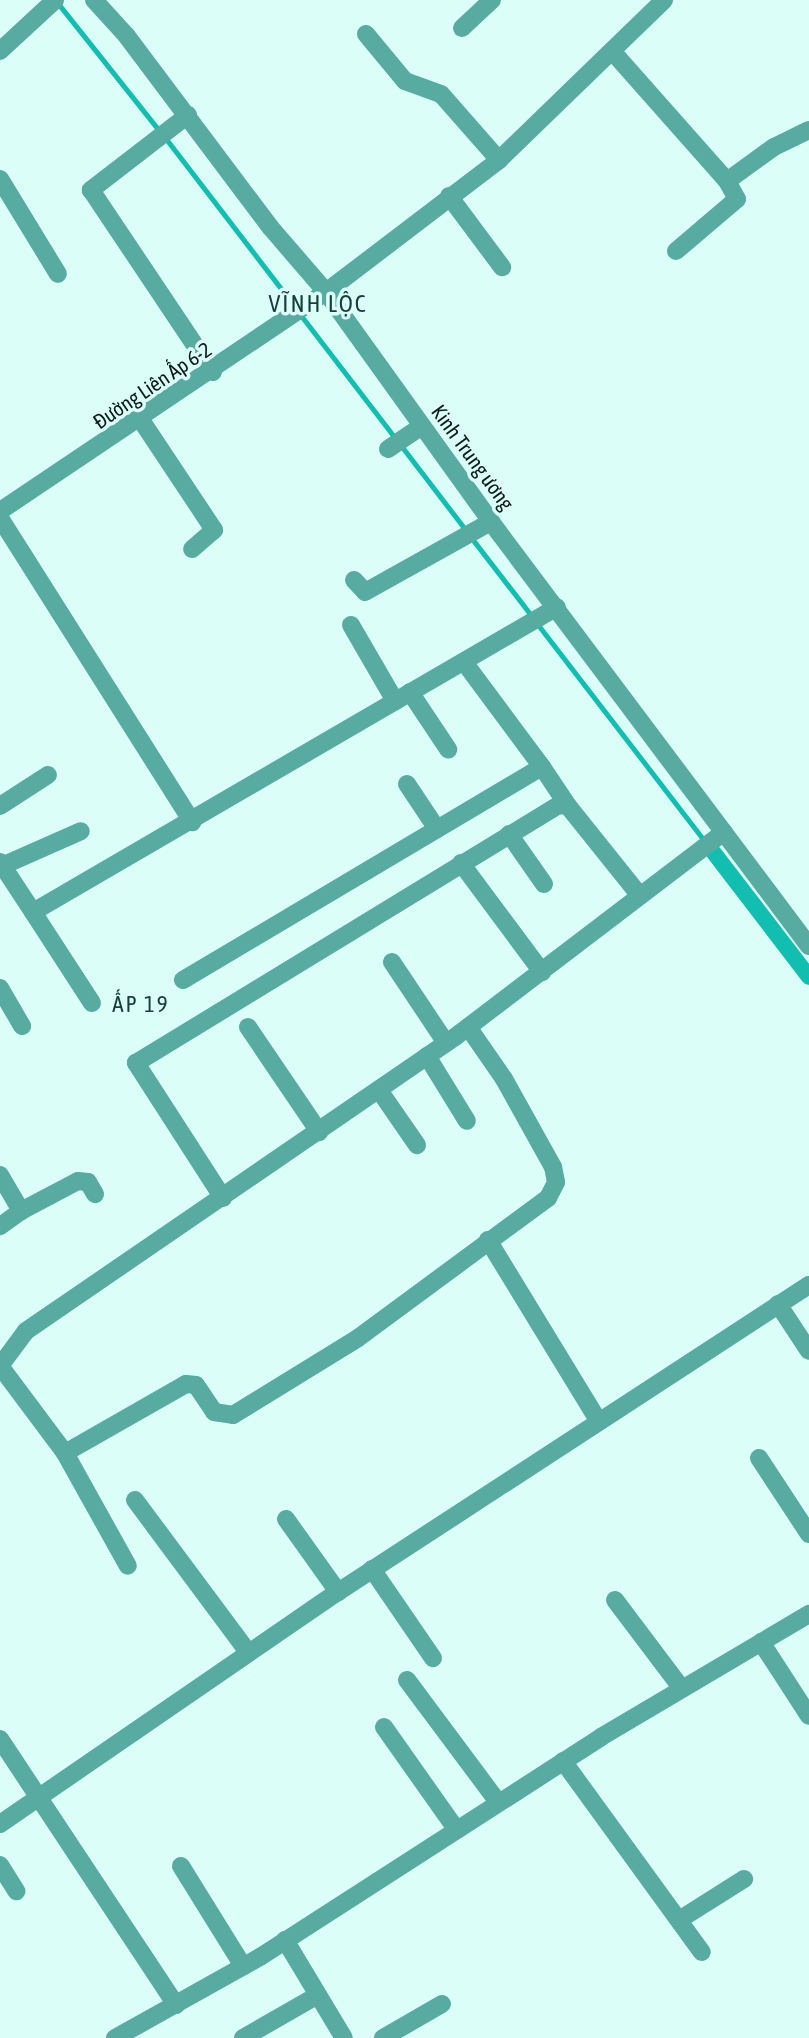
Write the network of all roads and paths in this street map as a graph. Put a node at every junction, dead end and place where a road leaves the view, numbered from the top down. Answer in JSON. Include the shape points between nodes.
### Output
{"nodes":[{"id":1,"x":55,"y":0,"type":"edge"},
{"id":2,"x":93,"y":0,"type":"edge"},
{"id":3,"x":492,"y":0,"type":"edge"},
{"id":4,"x":653,"y":3,"type":"edge"},
{"id":5,"x":462,"y":28,"type":"dead end"},
{"id":6,"x":366,"y":34,"type":"dead end"},
{"id":7,"x":0,"y":51,"type":"edge"},
{"id":8,"x":612,"y":51,"type":"junction"},
{"id":9,"x":188,"y":115,"type":"junction"},
{"id":10,"x":809,"y":130,"type":"edge"},
{"id":11,"x":499,"y":160,"type":"junction"},
{"id":12,"x":0,"y":179,"type":"edge"},
{"id":13,"x":727,"y":181,"type":"junction"},
{"id":14,"x":449,"y":196,"type":"junction"},
{"id":15,"x":676,"y":251,"type":"dead end"},
{"id":16,"x":502,"y":267,"type":"dead end"},
{"id":17,"x":58,"y":274,"type":"dead end"},
{"id":18,"x":320,"y":296,"type":"junction"},
{"id":19,"x":213,"y":372,"type":"junction"},
{"id":20,"x":141,"y":421,"type":"junction"},
{"id":21,"x":422,"y":426,"type":"junction"},
{"id":22,"x":388,"y":449,"type":"dead end"},
{"id":23,"x":0,"y":511,"type":"edge"},
{"id":24,"x":0,"y":517,"type":"edge"},
{"id":25,"x":484,"y":525,"type":"junction"},
{"id":26,"x":192,"y":549,"type":"dead end"},
{"id":27,"x":354,"y":580,"type":"dead end"},
{"id":28,"x":552,"y":610,"type":"junction"},
{"id":29,"x":351,"y":625,"type":"dead end"},
{"id":30,"x":464,"y":662,"type":"junction"},
{"id":31,"x":402,"y":697,"type":"junction"},
{"id":32,"x":448,"y":749,"type":"dead end"},
{"id":33,"x":542,"y":767,"type":"junction"},
{"id":34,"x":48,"y":775,"type":"dead end"},
{"id":35,"x":407,"y":784,"type":"dead end"},
{"id":36,"x":0,"y":806,"type":"edge"},
{"id":37,"x":568,"y":806,"type":"junction"},
{"id":38,"x":192,"y":822,"type":"junction"},
{"id":39,"x":437,"y":829,"type":"junction"},
{"id":40,"x":81,"y":831,"type":"dead end"},
{"id":41,"x":509,"y":834,"type":"junction"},
{"id":42,"x":712,"y":838,"type":"junction"},
{"id":43,"x":461,"y":863,"type":"junction"},
{"id":44,"x":1,"y":864,"type":"edge"},
{"id":45,"x":544,"y":884,"type":"dead end"},
{"id":46,"x":640,"y":896,"type":"junction"},
{"id":47,"x":33,"y":912,"type":"junction"},
{"id":48,"x":809,"y":946,"type":"edge"},
{"id":49,"x":392,"y":962,"type":"dead end"},
{"id":50,"x":542,"y":972,"type":"junction"},
{"id":51,"x":183,"y":980,"type":"dead end"},
{"id":52,"x":0,"y":988,"type":"edge"},
{"id":53,"x":92,"y":1003,"type":"dead end"},
{"id":54,"x":22,"y":1026,"type":"dead end"},
{"id":55,"x":248,"y":1027,"type":"dead end"},
{"id":56,"x":468,"y":1027,"type":"junction"},
{"id":57,"x":446,"y":1043,"type":"junction"},
{"id":58,"x":427,"y":1056,"type":"junction"},
{"id":59,"x":379,"y":1090,"type":"junction"},
{"id":60,"x":467,"y":1121,"type":"dead end"},
{"id":61,"x":318,"y":1132,"type":"junction"},
{"id":62,"x":416,"y":1145,"type":"dead end"},
{"id":63,"x":0,"y":1175,"type":"edge"},
{"id":64,"x":95,"y":1194,"type":"dead end"},
{"id":65,"x":223,"y":1198,"type":"junction"},
{"id":66,"x":21,"y":1211,"type":"junction"},
{"id":67,"x":0,"y":1226,"type":"edge"},
{"id":68,"x":488,"y":1240,"type":"junction"},
{"id":69,"x":809,"y":1285,"type":"edge"},
{"id":70,"x":778,"y":1304,"type":"junction"},
{"id":71,"x":809,"y":1351,"type":"edge"},
{"id":72,"x":0,"y":1366,"type":"edge"},
{"id":73,"x":598,"y":1420,"type":"junction"},
{"id":74,"x":65,"y":1453,"type":"junction"},
{"id":75,"x":759,"y":1458,"type":"dead end"},
{"id":76,"x":135,"y":1500,"type":"dead end"},
{"id":77,"x":286,"y":1519,"type":"dead end"},
{"id":78,"x":809,"y":1534,"type":"edge"},
{"id":79,"x":128,"y":1566,"type":"dead end"},
{"id":80,"x":372,"y":1569,"type":"junction"},
{"id":81,"x":338,"y":1592,"type":"junction"},
{"id":82,"x":615,"y":1600,"type":"dead end"},
{"id":83,"x":809,"y":1614,"type":"edge"},
{"id":84,"x":761,"y":1642,"type":"junction"},
{"id":85,"x":248,"y":1652,"type":"junction"},
{"id":86,"x":433,"y":1658,"type":"dead end"},
{"id":87,"x":407,"y":1680,"type":"dead end"},
{"id":88,"x":682,"y":1689,"type":"junction"},
{"id":89,"x":809,"y":1717,"type":"edge"},
{"id":90,"x":384,"y":1727,"type":"dead end"},
{"id":91,"x":0,"y":1739,"type":"edge"},
{"id":92,"x":563,"y":1761,"type":"junction"},
{"id":93,"x":39,"y":1795,"type":"junction"},
{"id":94,"x":498,"y":1802,"type":"junction"},
{"id":95,"x":0,"y":1824,"type":"edge"},
{"id":96,"x":456,"y":1829,"type":"junction"},
{"id":97,"x":0,"y":1865,"type":"edge"},
{"id":98,"x":181,"y":1866,"type":"dead end"},
{"id":99,"x":744,"y":1878,"type":"dead end"},
{"id":100,"x":16,"y":1891,"type":"dead end"},
{"id":101,"x":679,"y":1920,"type":"junction"},
{"id":102,"x":285,"y":1940,"type":"junction"},
{"id":103,"x":702,"y":1952,"type":"dead end"},
{"id":104,"x":243,"y":1966,"type":"junction"},
{"id":105,"x":318,"y":1995,"type":"junction"},
{"id":106,"x":442,"y":2004,"type":"dead end"},
{"id":107,"x":176,"y":2005,"type":"junction"},
{"id":108,"x":115,"y":2038,"type":"edge"},
{"id":109,"x":243,"y":2038,"type":"edge"},
{"id":110,"x":344,"y":2038,"type":"edge"},
{"id":111,"x":383,"y":2038,"type":"edge"}],
"edges":[{"from":1,"to":7,"type":"street"},
{"from":2,"to":9,"type":"street","name":"Kinh Trung ương"},
{"from":3,"to":5,"type":"street"},
{"from":4,"to":8,"type":"street","name":"Đường Liên Ấp 6-2"},
{"from":6,"to":11,"type":"street","via":[[405,81],[441,94]]},
{"from":8,"to":11,"type":"street","name":"Đường Liên Ấp 6-2"},
{"from":8,"to":13,"type":"street"},
{"from":9,"to":18,"type":"street","name":"Kinh Trung ương"},
{"from":9,"to":19,"type":"street","via":[[91,190]]},
{"from":10,"to":13,"type":"street","via":[[774,147]]},
{"from":11,"to":14,"type":"street","name":"Đường Liên Ấp 6-2"},
{"from":12,"to":17,"type":"street"},
{"from":13,"to":15,"type":"street","via":[[737,199]]},
{"from":14,"to":16,"type":"street"},
{"from":14,"to":18,"type":"street","name":"Đường Liên Ấp 6-2"},
{"from":18,"to":19,"type":"street","name":"Đường Liên Ấp 6-2"},
{"from":18,"to":21,"type":"street","name":"Kinh Trung ương"},
{"from":19,"to":20,"type":"street","name":"Đường Liên Ấp 6-2"},
{"from":20,"to":23,"type":"street","name":"Đường Liên Ấp 6-2"},
{"from":20,"to":26,"type":"street","via":[[214,530]]},
{"from":21,"to":22,"type":"street"},
{"from":21,"to":25,"type":"street","name":"Kinh Trung ương"},
{"from":24,"to":38,"type":"street"},
{"from":25,"to":27,"type":"street","via":[[365,592]]},
{"from":25,"to":28,"type":"street","name":"Kinh Trung ương"},
{"from":28,"to":30,"type":"street"},
{"from":28,"to":42,"type":"street","name":"Kinh Trung ương"},
{"from":29,"to":31,"type":"street"},
{"from":30,"to":31,"type":"street"},
{"from":30,"to":33,"type":"street"},
{"from":31,"to":32,"type":"street"},
{"from":31,"to":38,"type":"street"},
{"from":33,"to":37,"type":"street"},
{"from":33,"to":39,"type":"street"},
{"from":34,"to":36,"type":"street"},
{"from":35,"to":39,"type":"street"},
{"from":37,"to":41,"type":"street","via":[[559,805]]},
{"from":37,"to":46,"type":"street"},
{"from":38,"to":47,"type":"street"},
{"from":39,"to":51,"type":"street"},
{"from":40,"to":44,"type":"street"},
{"from":41,"to":43,"type":"street"},
{"from":41,"to":45,"type":"street"},
{"from":42,"to":46,"type":"street"},
{"from":42,"to":48,"type":"street","name":"Kinh Trung ương"},
{"from":43,"to":50,"type":"street"},
{"from":43,"to":65,"type":"street","via":[[136,1063]]},
{"from":44,"to":47,"type":"street"},
{"from":46,"to":50,"type":"street"},
{"from":47,"to":53,"type":"street"},
{"from":49,"to":57,"type":"street"},
{"from":50,"to":56,"type":"street"},
{"from":52,"to":54,"type":"street"},
{"from":55,"to":61,"type":"street"},
{"from":56,"to":57,"type":"street"},
{"from":56,"to":68,"type":"street","via":[[504,1079],[553,1167],[556,1182],[548,1198]]},
{"from":57,"to":58,"type":"street"},
{"from":58,"to":59,"type":"street"},
{"from":58,"to":60,"type":"street"},
{"from":59,"to":61,"type":"street"},
{"from":59,"to":62,"type":"street"},
{"from":61,"to":65,"type":"street"},
{"from":63,"to":66,"type":"street"},
{"from":64,"to":66,"type":"street","via":[[88,1182],[78,1181]]},
{"from":65,"to":72,"type":"street","via":[[26,1331]]},
{"from":66,"to":67,"type":"street"},
{"from":68,"to":73,"type":"street"},
{"from":68,"to":74,"type":"street","via":[[358,1338],[233,1415],[215,1412],[196,1385],[186,1384]]},
{"from":69,"to":70,"type":"street"},
{"from":70,"to":71,"type":"street"},
{"from":70,"to":73,"type":"street"},
{"from":72,"to":74,"type":"street"},
{"from":73,"to":80,"type":"street"},
{"from":74,"to":79,"type":"street"},
{"from":75,"to":78,"type":"street"},
{"from":76,"to":85,"type":"street"},
{"from":77,"to":81,"type":"street"},
{"from":80,"to":81,"type":"street"},
{"from":80,"to":86,"type":"street"},
{"from":81,"to":85,"type":"street"},
{"from":82,"to":88,"type":"street"},
{"from":83,"to":84,"type":"street"},
{"from":84,"to":88,"type":"street"},
{"from":84,"to":89,"type":"street"},
{"from":85,"to":93,"type":"street"},
{"from":87,"to":94,"type":"street"},
{"from":88,"to":92,"type":"street"},
{"from":90,"to":96,"type":"street"},
{"from":91,"to":93,"type":"street"},
{"from":92,"to":94,"type":"street"},
{"from":92,"to":101,"type":"street"},
{"from":93,"to":95,"type":"street"},
{"from":93,"to":107,"type":"street"},
{"from":94,"to":96,"type":"street"},
{"from":96,"to":102,"type":"street"},
{"from":97,"to":100,"type":"street"},
{"from":98,"to":104,"type":"street"},
{"from":99,"to":101,"type":"street"},
{"from":101,"to":103,"type":"street"},
{"from":102,"to":104,"type":"street"},
{"from":102,"to":105,"type":"street"},
{"from":104,"to":107,"type":"street"},
{"from":105,"to":109,"type":"street"},
{"from":105,"to":110,"type":"street"},
{"from":106,"to":111,"type":"street"},
{"from":107,"to":108,"type":"street"}]}
